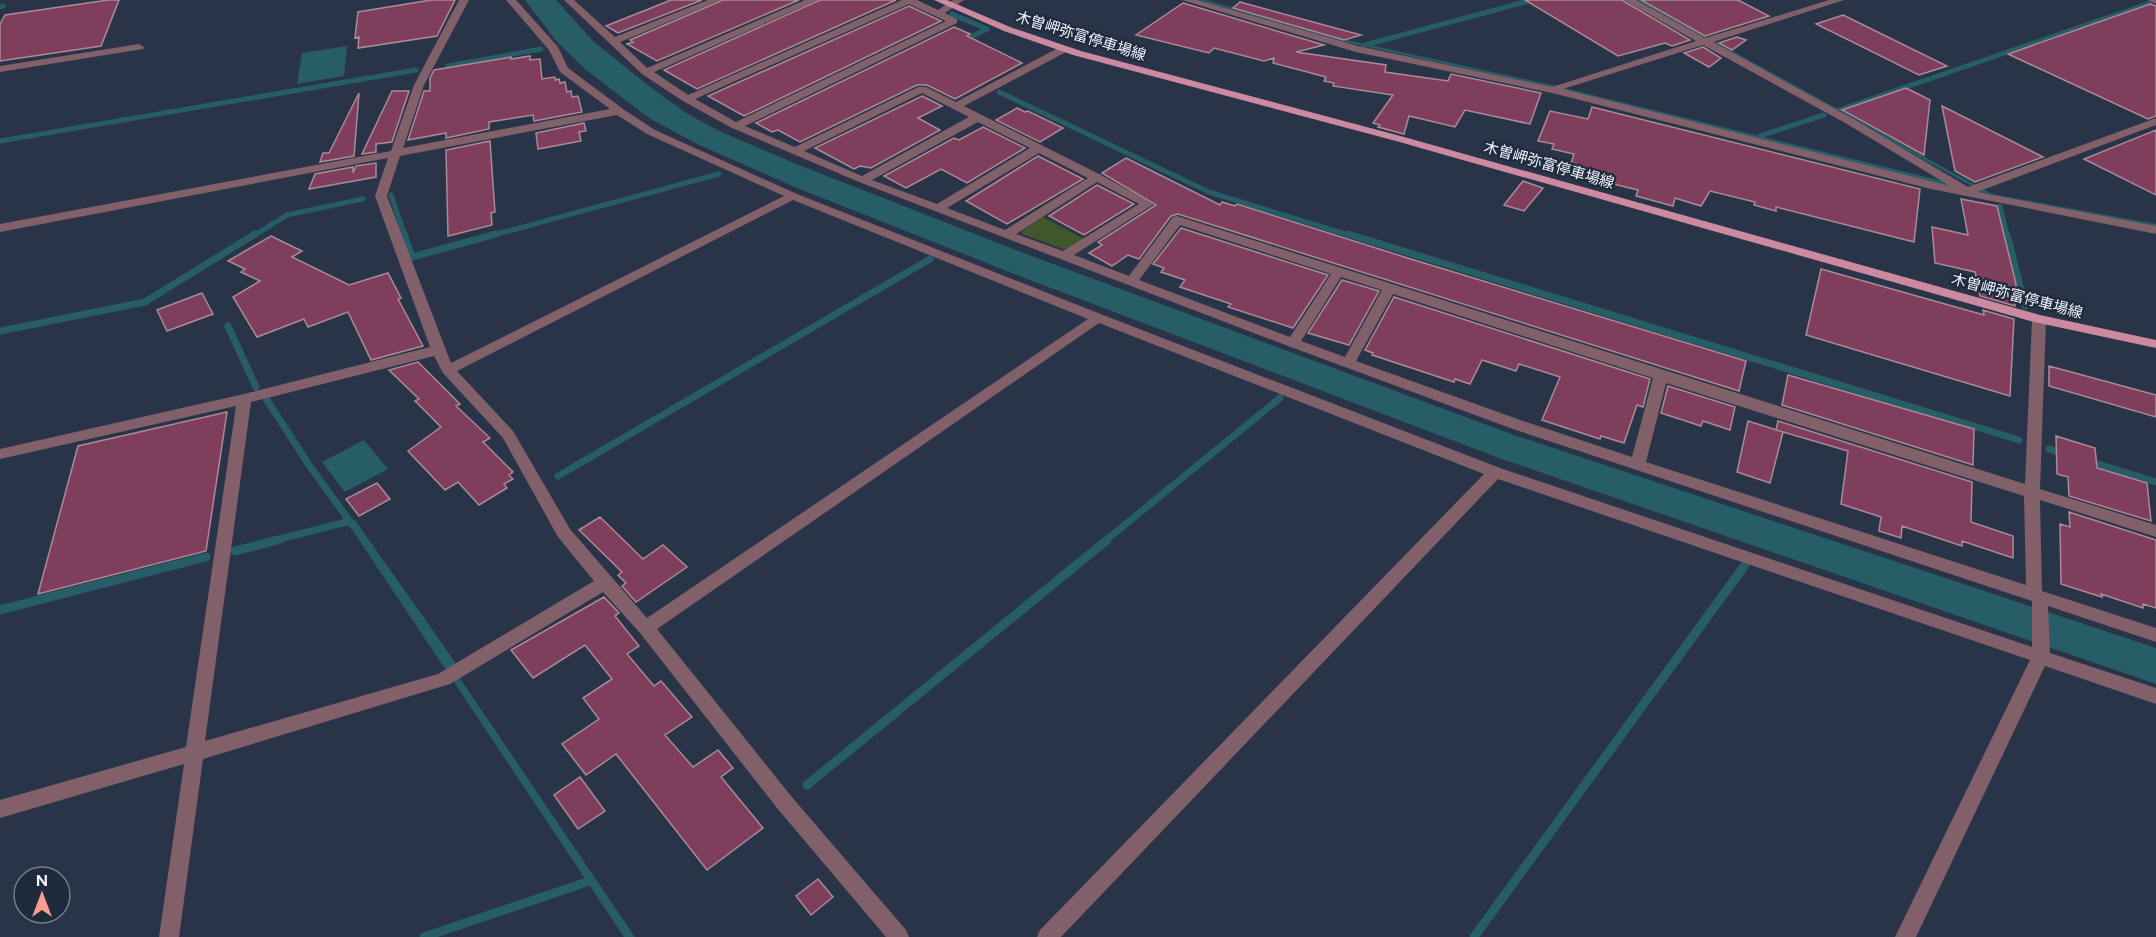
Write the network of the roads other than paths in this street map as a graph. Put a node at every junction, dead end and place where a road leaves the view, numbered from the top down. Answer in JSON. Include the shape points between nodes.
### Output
{"nodes":[{"id":1,"x":464,"y":0,"type":"edge"},
{"id":2,"x":511,"y":0,"type":"edge"},
{"id":3,"x":570,"y":0,"type":"edge"},
{"id":4,"x":716,"y":0,"type":"edge"},
{"id":5,"x":813,"y":0,"type":"edge"},
{"id":6,"x":909,"y":0,"type":"edge"},
{"id":7,"x":939,"y":0,"type":"edge"},
{"id":8,"x":1186,"y":0,"type":"edge"},
{"id":9,"x":1629,"y":0,"type":"edge"},
{"id":10,"x":1839,"y":0,"type":"edge"},
{"id":11,"x":1210,"y":2,"type":"edge"},
{"id":12,"x":955,"y":3,"type":"edge"},
{"id":13,"x":938,"y":14,"type":"junction"},
{"id":14,"x":1706,"y":39,"type":"junction"},
{"id":15,"x":612,"y":42,"type":"junction"},
{"id":16,"x":138,"y":47,"type":"dead end"},
{"id":17,"x":1064,"y":49,"type":"junction"},
{"id":18,"x":0,"y":69,"type":"edge"},
{"id":19,"x":646,"y":72,"type":"junction"},
{"id":20,"x":1557,"y":88,"type":"junction"},
{"id":21,"x":687,"y":99,"type":"junction"},
{"id":22,"x":957,"y":106,"type":"junction"},
{"id":23,"x":619,"y":111,"type":"junction"},
{"id":24,"x":978,"y":117,"type":"junction"},
{"id":25,"x":2156,"y":121,"type":"edge"},
{"id":26,"x":736,"y":126,"type":"junction"},
{"id":27,"x":1040,"y":148,"type":"junction"},
{"id":28,"x":795,"y":151,"type":"junction"},
{"id":29,"x":396,"y":154,"type":"junction"},
{"id":30,"x":1097,"y":177,"type":"junction"},
{"id":31,"x":863,"y":180,"type":"junction"},
{"id":32,"x":1964,"y":190,"type":"junction"},
{"id":33,"x":793,"y":196,"type":"junction"},
{"id":34,"x":938,"y":208,"type":"junction"},
{"id":35,"x":0,"y":228,"type":"edge"},
{"id":36,"x":2156,"y":230,"type":"edge"},
{"id":37,"x":1007,"y":234,"type":"junction"},
{"id":38,"x":1065,"y":255,"type":"junction"},
{"id":39,"x":1338,"y":272,"type":"junction"},
{"id":40,"x":1132,"y":281,"type":"junction"},
{"id":41,"x":1390,"y":288,"type":"junction"},
{"id":42,"x":1098,"y":318,"type":"junction"},
{"id":43,"x":2039,"y":319,"type":"junction"},
{"id":44,"x":1293,"y":343,"type":"junction"},
{"id":45,"x":2156,"y":344,"type":"edge"},
{"id":46,"x":438,"y":350,"type":"junction"},
{"id":47,"x":1349,"y":362,"type":"junction"},
{"id":48,"x":448,"y":370,"type":"junction"},
{"id":49,"x":1660,"y":376,"type":"junction"},
{"id":50,"x":244,"y":399,"type":"junction"},
{"id":51,"x":0,"y":454,"type":"edge"},
{"id":52,"x":1638,"y":464,"type":"junction"},
{"id":53,"x":1495,"y":471,"type":"junction"},
{"id":54,"x":2032,"y":492,"type":"junction"},
{"id":55,"x":2156,"y":531,"type":"edge"},
{"id":56,"x":604,"y":583,"type":"junction"},
{"id":57,"x":2038,"y":600,"type":"junction"},
{"id":58,"x":646,"y":628,"type":"junction"},
{"id":59,"x":2156,"y":635,"type":"edge"},
{"id":60,"x":2041,"y":652,"type":"junction"},
{"id":61,"x":2156,"y":696,"type":"edge"},
{"id":62,"x":194,"y":752,"type":"junction"},
{"id":63,"x":0,"y":808,"type":"edge"},
{"id":64,"x":169,"y":937,"type":"edge"},
{"id":65,"x":899,"y":937,"type":"edge"},
{"id":66,"x":1047,"y":937,"type":"edge"},
{"id":67,"x":1905,"y":937,"type":"edge"}],
"edges":[{"from":1,"to":29,"type":"street","via":[[419,85]]},
{"from":2,"to":23,"type":"street","via":[[554,50],[564,70]]},
{"from":3,"to":15,"type":"street"},
{"from":4,"to":15,"type":"street"},
{"from":5,"to":19,"type":"street"},
{"from":6,"to":13,"type":"street"},
{"from":6,"to":21,"type":"street"},
{"from":7,"to":12,"type":"main road","name":"木曽岬弥富停車場線"},
{"from":8,"to":11,"type":"street"},
{"from":9,"to":14,"type":"street"},
{"from":10,"to":14,"type":"street"},
{"from":11,"to":20,"type":"street","via":[[1356,49]]},
{"from":12,"to":13,"type":"street"},
{"from":12,"to":17,"type":"main road","name":"木曽岬弥富停車場線","via":[[1007,29]]},
{"from":13,"to":26,"type":"street","via":[[954,21]]},
{"from":14,"to":20,"type":"street"},
{"from":14,"to":32,"type":"street"},
{"from":15,"to":19,"type":"street"},
{"from":16,"to":18,"type":"street"},
{"from":17,"to":22,"type":"street"},
{"from":17,"to":43,"type":"main road","name":"木曽岬弥富停車場線"},
{"from":19,"to":21,"type":"street"},
{"from":20,"to":32,"type":"street"},
{"from":21,"to":26,"type":"street"},
{"from":22,"to":24,"type":"street"},
{"from":22,"to":28,"type":"street","via":[[922,89]]},
{"from":23,"to":29,"type":"street"},
{"from":23,"to":33,"type":"street","via":[[651,132]]},
{"from":24,"to":27,"type":"street"},
{"from":24,"to":31,"type":"street"},
{"from":25,"to":32,"type":"street"},
{"from":26,"to":28,"type":"street"},
{"from":27,"to":30,"type":"street"},
{"from":27,"to":34,"type":"street"},
{"from":28,"to":31,"type":"street"},
{"from":29,"to":35,"type":"street"},
{"from":29,"to":46,"type":"street","via":[[381,196]]},
{"from":30,"to":37,"type":"street"},
{"from":30,"to":38,"type":"street","via":[[1148,204]]},
{"from":31,"to":34,"type":"street"},
{"from":32,"to":36,"type":"street"},
{"from":33,"to":42,"type":"street"},
{"from":33,"to":48,"type":"street"},
{"from":34,"to":37,"type":"street"},
{"from":37,"to":38,"type":"street"},
{"from":38,"to":40,"type":"street"},
{"from":39,"to":40,"type":"street","via":[[1177,220]]},
{"from":39,"to":41,"type":"street"},
{"from":39,"to":44,"type":"street"},
{"from":40,"to":44,"type":"street"},
{"from":41,"to":47,"type":"street"},
{"from":41,"to":49,"type":"street"},
{"from":42,"to":53,"type":"street"},
{"from":42,"to":58,"type":"street"},
{"from":43,"to":45,"type":"main road","name":"木曽岬弥富停車場線"},
{"from":43,"to":54,"type":"street"},
{"from":44,"to":47,"type":"street"},
{"from":46,"to":48,"type":"street"},
{"from":46,"to":50,"type":"street"},
{"from":47,"to":52,"type":"street","via":[[1518,425]]},
{"from":48,"to":56,"type":"street","via":[[508,435],[564,533]]},
{"from":49,"to":52,"type":"street"},
{"from":49,"to":54,"type":"street"},
{"from":50,"to":51,"type":"street"},
{"from":50,"to":62,"type":"street"},
{"from":52,"to":57,"type":"street"},
{"from":53,"to":60,"type":"street"},
{"from":53,"to":66,"type":"street"},
{"from":54,"to":55,"type":"street"},
{"from":54,"to":57,"type":"street"},
{"from":56,"to":58,"type":"street"},
{"from":56,"to":62,"type":"street","via":[[444,679]]},
{"from":57,"to":59,"type":"street"},
{"from":57,"to":60,"type":"street"},
{"from":58,"to":65,"type":"street","via":[[784,802]]},
{"from":60,"to":61,"type":"street"},
{"from":60,"to":67,"type":"street"},
{"from":62,"to":63,"type":"street"},
{"from":62,"to":64,"type":"street"}]}
